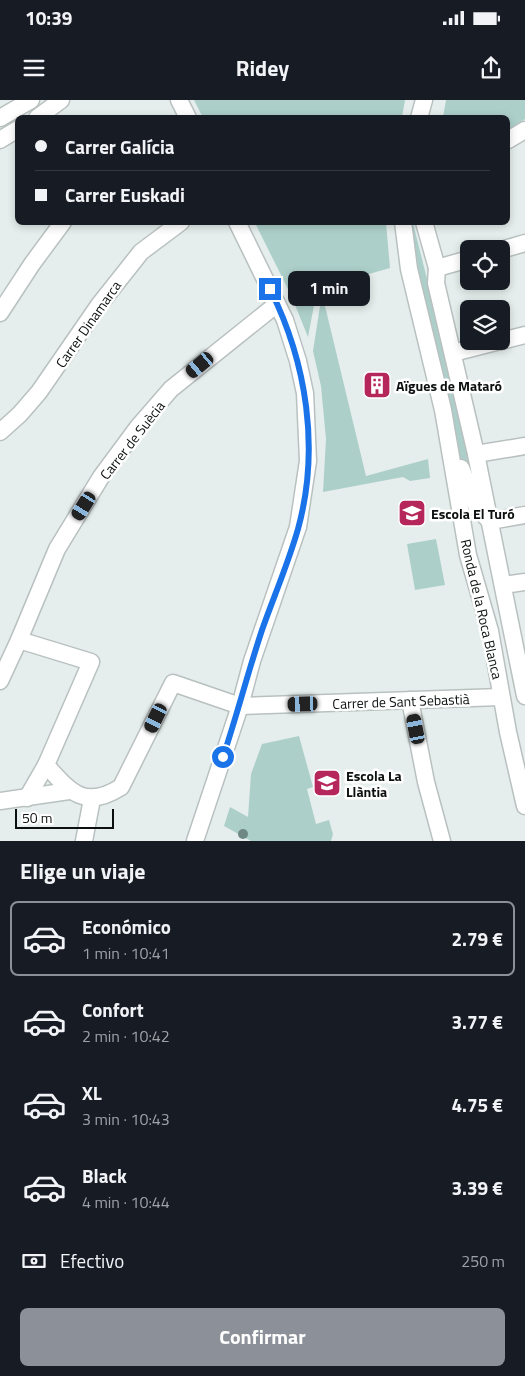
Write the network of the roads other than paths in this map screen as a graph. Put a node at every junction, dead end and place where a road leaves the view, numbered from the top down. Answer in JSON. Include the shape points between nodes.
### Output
{"nodes":[{"id":1,"x":31,"y":100,"type":"edge"},
{"id":2,"x":61,"y":100,"type":"edge"},
{"id":3,"x":179,"y":100,"type":"edge"},
{"id":4,"x":42,"y":115,"type":"edge"},
{"id":5,"x":186,"y":115,"type":"edge"},
{"id":6,"x":0,"y":118,"type":"edge"},
{"id":7,"x":525,"y":130,"type":"edge"},
{"id":8,"x":15,"y":131,"type":"edge"},
{"id":9,"x":510,"y":139,"type":"edge"},
{"id":10,"x":0,"y":140,"type":"edge"},
{"id":11,"x":61,"y":225,"type":"edge"},
{"id":12,"x":177,"y":225,"type":"edge"},
{"id":13,"x":238,"y":225,"type":"edge"},
{"id":14,"x":403,"y":225,"type":"edge"},
{"id":15,"x":425,"y":225,"type":"edge"},
{"id":16,"x":525,"y":243,"type":"edge"},
{"id":17,"x":510,"y":247,"type":"edge"},
{"id":18,"x":460,"y":261,"type":"edge"},
{"id":19,"x":436,"y":268,"type":"junction"},
{"id":20,"x":278,"y":304,"type":"junction"},
{"id":21,"x":0,"y":313,"type":"edge"},
{"id":22,"x":525,"y":335,"type":"edge"},
{"id":23,"x":510,"y":339,"type":"edge"},
{"id":24,"x":465,"y":350,"type":"edge"},
{"id":25,"x":453,"y":353,"type":"junction"},
{"id":26,"x":443,"y":410,"type":"junction"},
{"id":27,"x":0,"y":432,"type":"edge"},
{"id":28,"x":525,"y":446,"type":"edge"},
{"id":29,"x":476,"y":454,"type":"junction"},
{"id":30,"x":525,"y":515,"type":"edge"},
{"id":31,"x":490,"y":520,"type":"junction"},
{"id":32,"x":525,"y":582,"type":"edge"},
{"id":33,"x":504,"y":585,"type":"junction"},
{"id":34,"x":19,"y":640,"type":"junction"},
{"id":35,"x":0,"y":681,"type":"edge"},
{"id":36,"x":525,"y":696,"type":"edge"},
{"id":37,"x":501,"y":697,"type":"junction"},
{"id":38,"x":410,"y":700,"type":"junction"},
{"id":39,"x":240,"y":706,"type":"junction"},
{"id":40,"x":46,"y":765,"type":"junction"},
{"id":41,"x":69,"y":791,"type":"junction"},
{"id":42,"x":27,"y":798,"type":"junction"},
{"id":43,"x":92,"y":799,"type":"junction"},
{"id":44,"x":0,"y":801,"type":"edge"},
{"id":45,"x":525,"y":806,"type":"edge"},
{"id":46,"x":84,"y":841,"type":"edge"},
{"id":47,"x":195,"y":841,"type":"edge"},
{"id":48,"x":442,"y":841,"type":"edge"}],
"edges":[{"from":1,"to":6,"type":"street"},
{"from":2,"to":4,"type":"street"},
{"from":3,"to":5,"type":"street"},
{"from":7,"to":9,"type":"street"},
{"from":8,"to":10,"type":"street"},
{"from":11,"to":21,"type":"street"},
{"from":12,"to":27,"type":"street","name":"Carrer Dinamarca","via":[[141,252],[99,305],[39,392]]},
{"from":13,"to":20,"type":"street"},
{"from":14,"to":26,"type":"street","name":"Ronda de la Roca Blanca","via":[[409,268]]},
{"from":15,"to":19,"type":"street","name":"Ronda de la Roca Blanca"},
{"from":16,"to":17,"type":"street"},
{"from":18,"to":19,"type":"street"},
{"from":19,"to":25,"type":"street","name":"Ronda de la Roca Blanca","via":[[436,283]]},
{"from":20,"to":34,"type":"street","name":"Carrer de Suècia","via":[[172,389],[138,427],[101,477],[57,548]]},
{"from":20,"to":39,"type":"street","via":[[298,361],[305,393],[308,461],[298,527]]},
{"from":22,"to":23,"type":"street"},
{"from":24,"to":25,"type":"street"},
{"from":25,"to":29,"type":"street","name":"Ronda de la Roca Blanca"},
{"from":26,"to":31,"type":"street","name":"Ronda de la Roca Blanca","via":[[472,497],[477,508]]},
{"from":26,"to":37,"type":"street","name":"Ronda de la Roca Blanca","via":[[468,554],[490,631]]},
{"from":28,"to":29,"type":"street"},
{"from":29,"to":31,"type":"street","name":"Ronda de la Roca Blanca"},
{"from":30,"to":31,"type":"street"},
{"from":31,"to":33,"type":"street","name":"Ronda de la Roca Blanca"},
{"from":32,"to":33,"type":"street"},
{"from":33,"to":36,"type":"street","name":"Ronda de la Roca Blanca"},
{"from":34,"to":35,"type":"street","name":"Carrer de Suècia"},
{"from":34,"to":40,"type":"street","via":[[91,662]]},
{"from":37,"to":38,"type":"street","name":"Carrer de Sant Sebastià"},
{"from":37,"to":45,"type":"street","name":"Ronda de la Roca Blanca"},
{"from":38,"to":39,"type":"street","name":"Carrer de Sant Sebastià"},
{"from":38,"to":48,"type":"street","via":[[426,782]]},
{"from":39,"to":43,"type":"street","via":[[173,683],[121,787],[108,796]]},
{"from":39,"to":47,"type":"street"},
{"from":40,"to":41,"type":"street"},
{"from":40,"to":42,"type":"street"},
{"from":41,"to":42,"type":"street"},
{"from":41,"to":43,"type":"street"},
{"from":42,"to":44,"type":"street"},
{"from":43,"to":46,"type":"street"}]}
